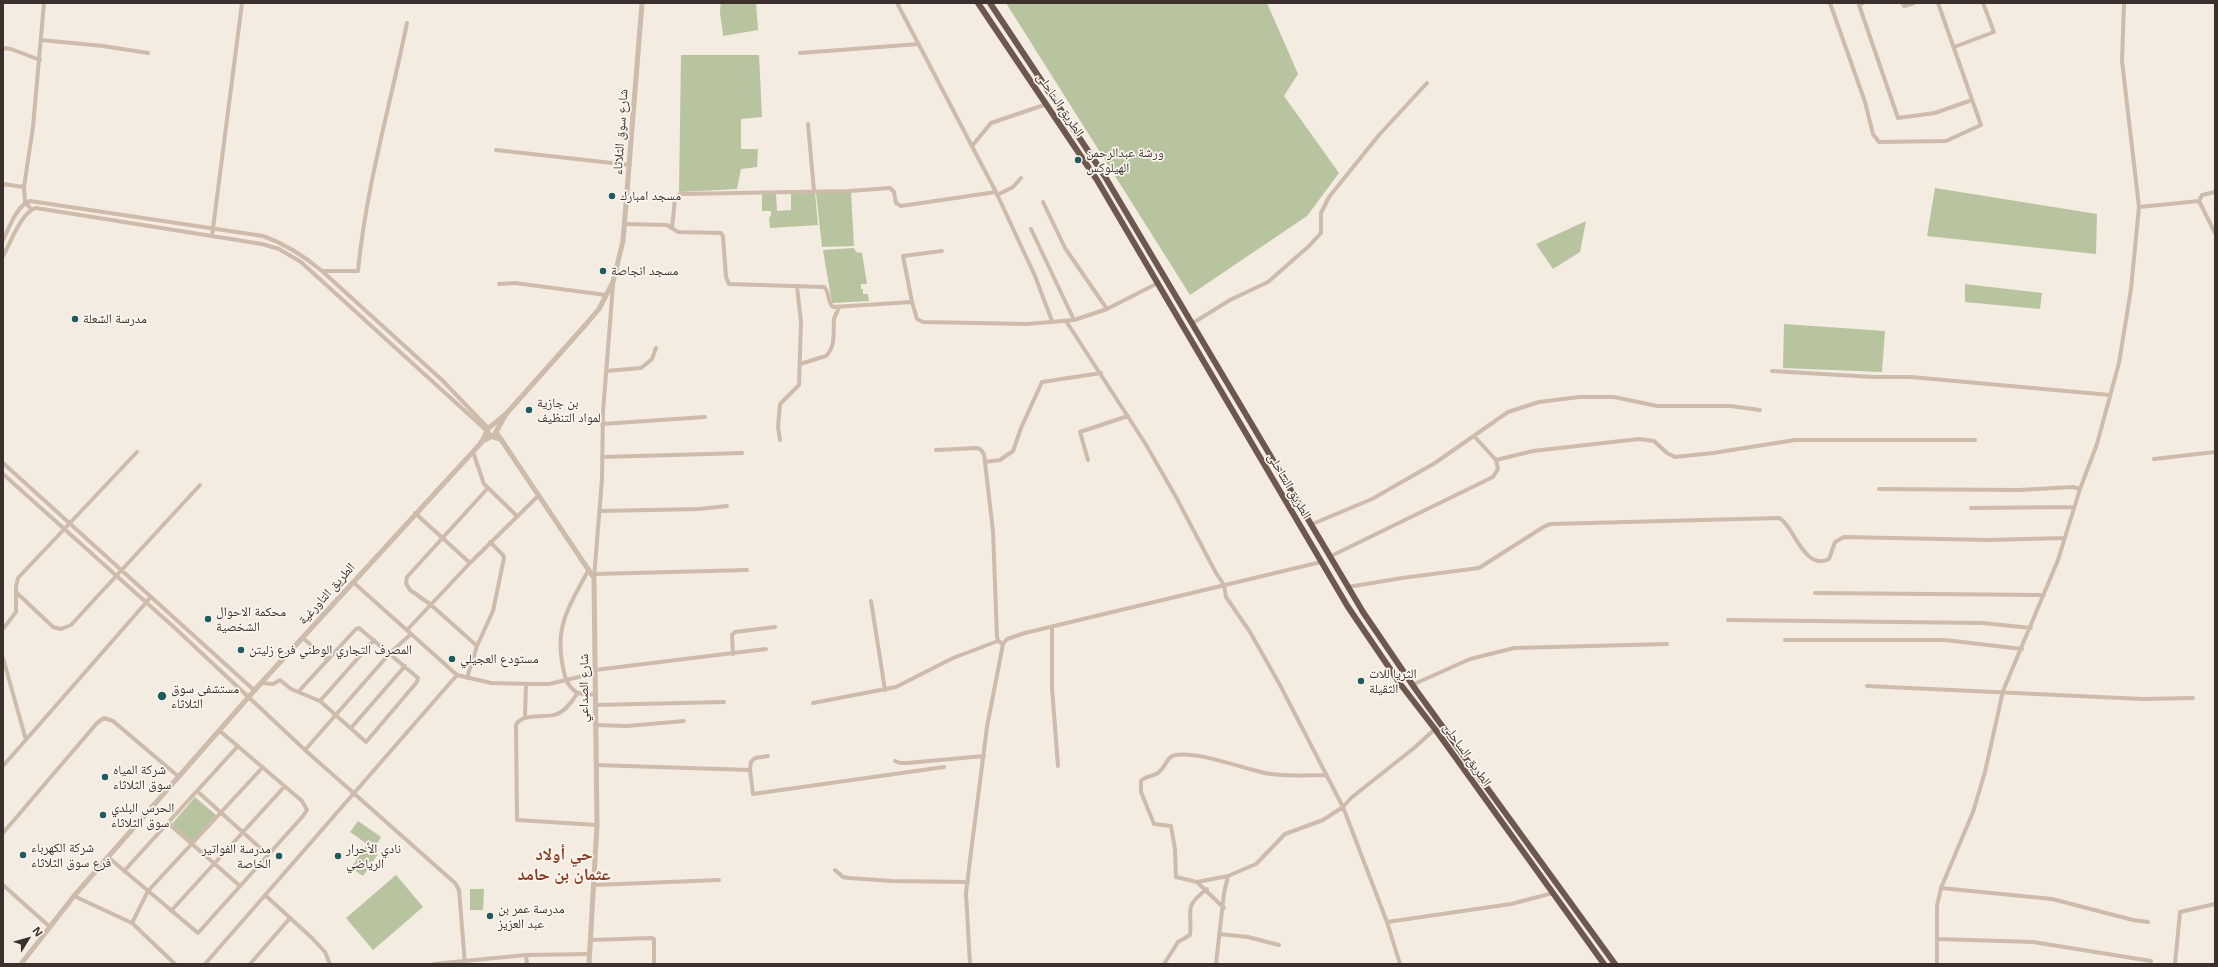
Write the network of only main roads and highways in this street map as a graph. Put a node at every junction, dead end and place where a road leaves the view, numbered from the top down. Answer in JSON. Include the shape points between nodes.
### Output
{"nodes":[{"id":1,"x":978,"y":3,"type":"edge"},
{"id":2,"x":990,"y":3,"type":"edge"},
{"id":3,"x":1274,"y":463,"type":"junction"},
{"id":4,"x":1266,"y":468,"type":"junction"},
{"id":5,"x":1604,"y":950,"type":"junction"},
{"id":6,"x":1597,"y":954,"type":"junction"},
{"id":7,"x":1604,"y":964,"type":"edge"},
{"id":8,"x":1615,"y":964,"type":"edge"}],
"edges":[{"from":1,"to":4,"type":"highway","name":"الطريق الساحلى","via":[[1097,180]]},
{"from":2,"to":3,"type":"highway","name":"الطريق الساحلى","via":[[1104,175]]},
{"from":3,"to":4,"type":"highway"},
{"from":3,"to":5,"type":"highway","name":"الطريق الساحلى","via":[[1378,635]]},
{"from":4,"to":6,"type":"highway","name":"الطريق الساحلى","via":[[1320,562],[1369,639]]},
{"from":5,"to":6,"type":"highway"},
{"from":5,"to":8,"type":"highway","name":"الطريق الساحلى"},
{"from":6,"to":7,"type":"highway","name":"الطريق الساحلى"}]}
